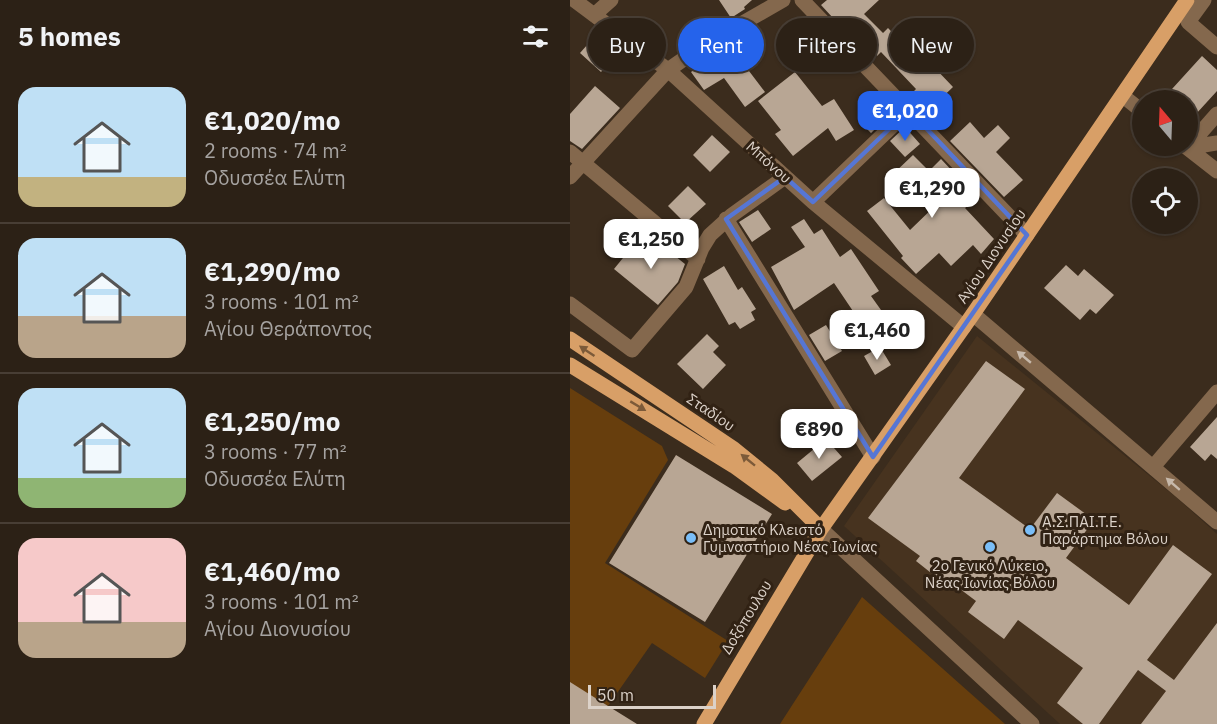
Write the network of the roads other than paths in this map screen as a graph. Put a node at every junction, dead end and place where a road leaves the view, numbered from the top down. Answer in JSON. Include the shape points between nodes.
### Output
{"nodes":[{"id":1,"x":574,"y":0,"type":"edge"},
{"id":2,"x":611,"y":0,"type":"edge"},
{"id":3,"x":783,"y":0,"type":"edge"},
{"id":4,"x":802,"y":0,"type":"edge"},
{"id":5,"x":1187,"y":0,"type":"edge"},
{"id":6,"x":1204,"y":0,"type":"edge"},
{"id":7,"x":594,"y":15,"type":"junction"},
{"id":8,"x":1217,"y":47,"type":"edge"},
{"id":9,"x":668,"y":70,"type":"junction"},
{"id":10,"x":1123,"y":96,"type":"junction"},
{"id":11,"x":1132,"y":103,"type":"edge"},
{"id":12,"x":909,"y":110,"type":"junction"},
{"id":13,"x":1217,"y":114,"type":"edge"},
{"id":14,"x":1198,"y":134,"type":"edge"},
{"id":15,"x":1217,"y":143,"type":"edge"},
{"id":16,"x":1198,"y":145,"type":"edge"},
{"id":17,"x":570,"y":152,"type":"edge"},
{"id":18,"x":1198,"y":153,"type":"edge"},
{"id":19,"x":583,"y":162,"type":"junction"},
{"id":20,"x":1217,"y":171,"type":"edge"},
{"id":21,"x":570,"y":177,"type":"edge"},
{"id":22,"x":785,"y":177,"type":"junction"},
{"id":23,"x":813,"y":202,"type":"junction"},
{"id":24,"x":726,"y":219,"type":"junction"},
{"id":25,"x":1027,"y":235,"type":"junction"},
{"id":26,"x":698,"y":259,"type":"junction"},
{"id":27,"x":570,"y":304,"type":"edge"},
{"id":28,"x":973,"y":314,"type":"junction"},
{"id":29,"x":964,"y":327,"type":"junction"},
{"id":30,"x":570,"y":339,"type":"edge"},
{"id":31,"x":570,"y":365,"type":"edge"},
{"id":32,"x":1217,"y":392,"type":"edge"},
{"id":33,"x":873,"y":457,"type":"junction"},
{"id":34,"x":1153,"y":467,"type":"junction"},
{"id":35,"x":1217,"y":522,"type":"edge"},
{"id":36,"x":821,"y":529,"type":"junction"},
{"id":37,"x":704,"y":724,"type":"edge"},
{"id":38,"x":1032,"y":724,"type":"edge"}],
"edges":[{"from":1,"to":7,"type":"street","name":"Μπόνου"},
{"from":2,"to":7,"type":"street"},
{"from":3,"to":9,"type":"street","via":[[701,46]]},
{"from":4,"to":12,"type":"street"},
{"from":5,"to":10,"type":"main road","name":"Αγίου Διονυσίου"},
{"from":6,"to":8,"type":"street","via":[[1188,22]]},
{"from":7,"to":9,"type":"street","name":"Μπόνου"},
{"from":9,"to":19,"type":"street"},
{"from":9,"to":22,"type":"street","name":"Μπόνου"},
{"from":10,"to":11,"type":"street"},
{"from":10,"to":25,"type":"main road","name":"Αγίου Διονυσίου"},
{"from":12,"to":23,"type":"street"},
{"from":12,"to":25,"type":"street"},
{"from":13,"to":14,"type":"street"},
{"from":15,"to":16,"type":"street"},
{"from":17,"to":19,"type":"street"},
{"from":18,"to":20,"type":"street"},
{"from":19,"to":21,"type":"street"},
{"from":19,"to":26,"type":"street"},
{"from":22,"to":23,"type":"street","name":"Μπόνου"},
{"from":22,"to":24,"type":"street"},
{"from":23,"to":29,"type":"street","name":"Μπόνου"},
{"from":24,"to":26,"type":"street","via":[[704,243]]},
{"from":24,"to":33,"type":"street"},
{"from":25,"to":28,"type":"main road","name":"Αγίου Διονυσίου"},
{"from":26,"to":27,"type":"street","via":[[686,287],[632,350]]},
{"from":28,"to":29,"type":"main road","name":"Αγίου Διονυσίου"},
{"from":34,"to":28,"type":"street","one_way":true},
{"from":29,"to":33,"type":"main road","name":"Αγίου Διονυσίου"},
{"from":36,"to":30,"type":"main road","name":"Σταδίου","one_way":true,"via":[[772,480],[734,450]]},
{"from":31,"to":36,"type":"main road","name":"Σταδίου","one_way":true,"via":[[734,466]]},
{"from":32,"to":34,"type":"street"},
{"from":33,"to":36,"type":"main road","name":"Αγίου Διονυσίου"},
{"from":35,"to":34,"type":"street","one_way":true},
{"from":36,"to":37,"type":"main road","name":"Δοξόπουλου"},
{"from":36,"to":38,"type":"street","name":"Σταδίου"}]}
